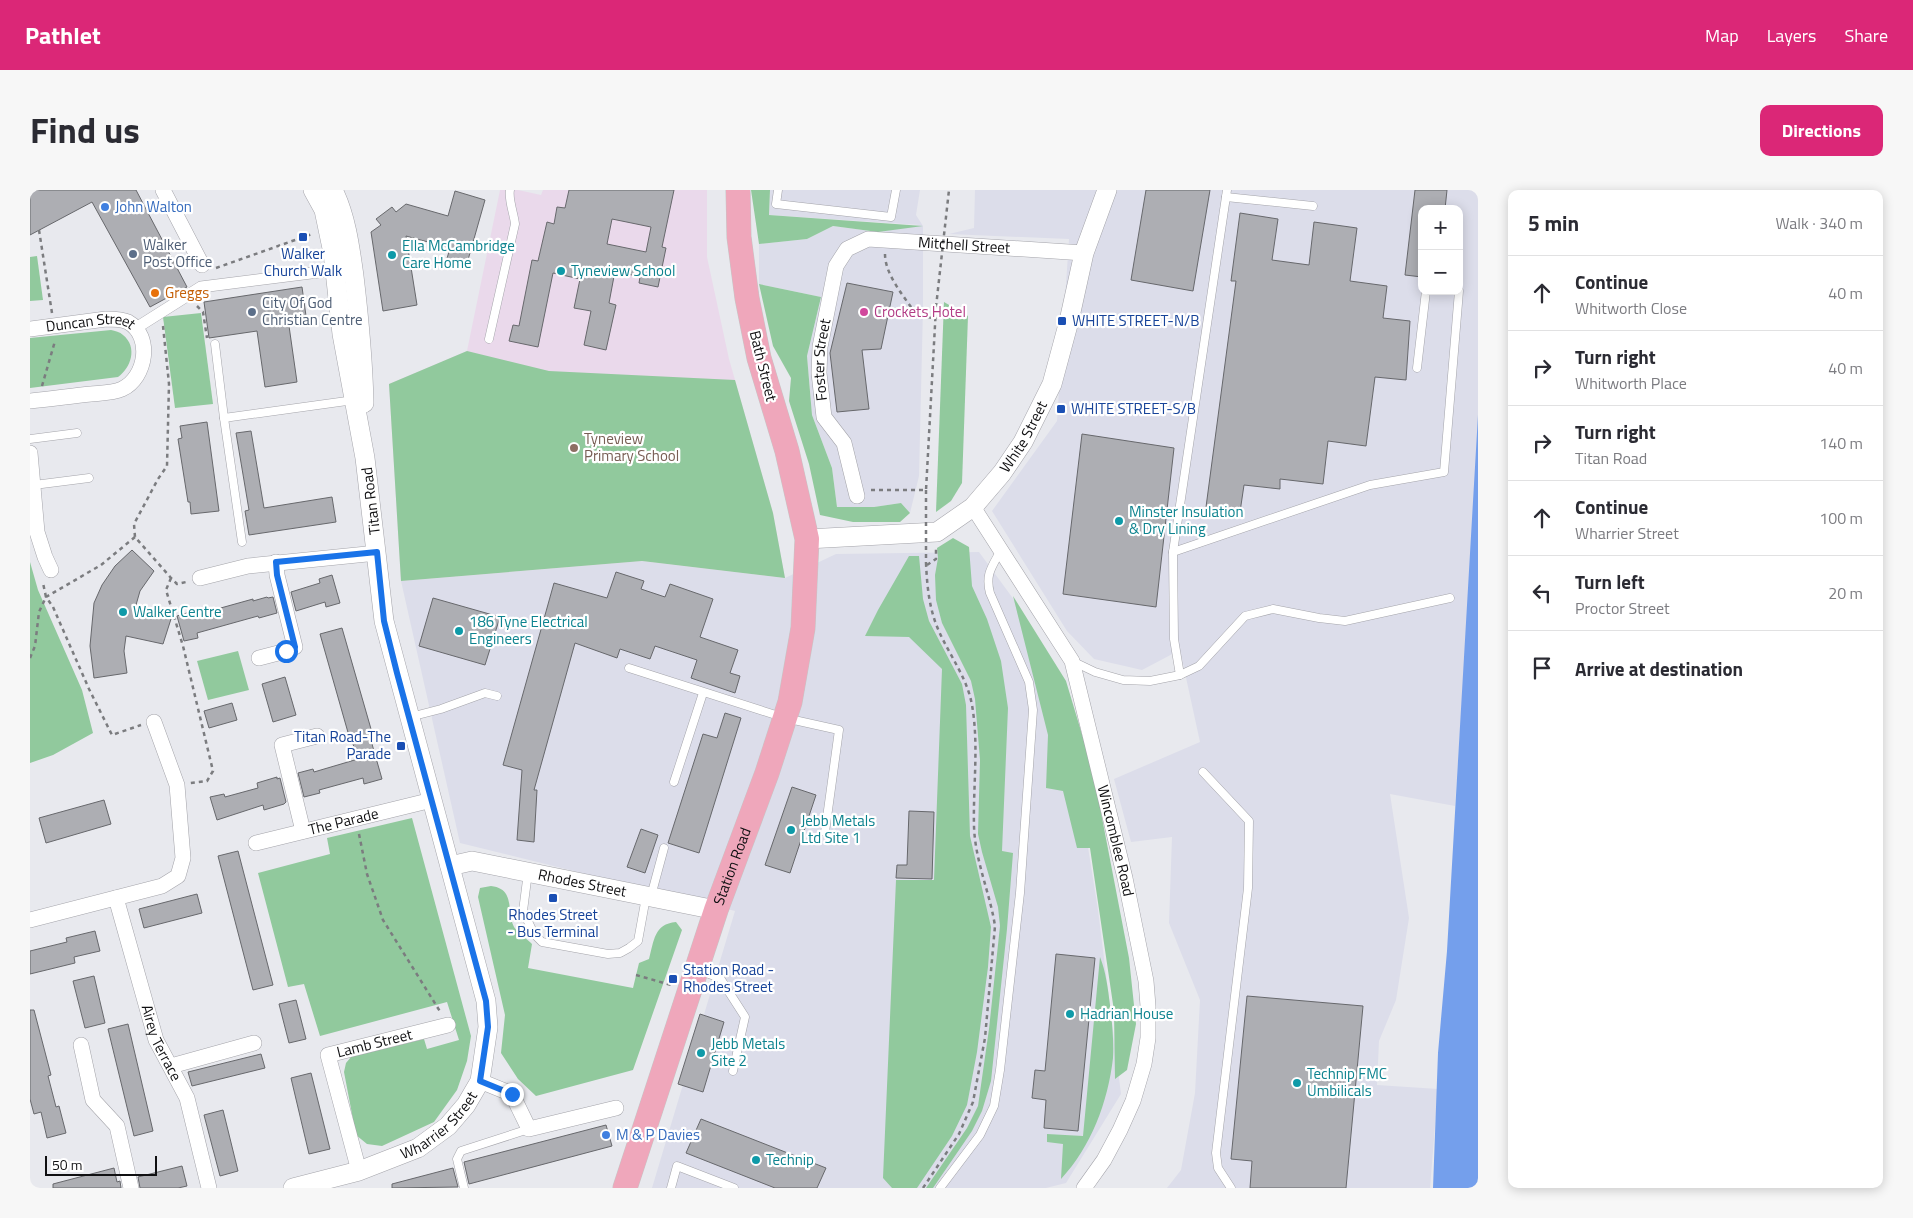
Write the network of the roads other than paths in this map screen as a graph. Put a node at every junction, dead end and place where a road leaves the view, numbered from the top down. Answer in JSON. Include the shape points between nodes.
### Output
{"nodes":[{"id":1,"x":163,"y":190,"type":"edge"},
{"id":2,"x":313,"y":190,"type":"edge"},
{"id":3,"x":333,"y":190,"type":"edge"},
{"id":4,"x":510,"y":190,"type":"edge"},
{"id":5,"x":738,"y":190,"type":"edge"},
{"id":6,"x":778,"y":190,"type":"edge"},
{"id":7,"x":896,"y":190,"type":"edge"},
{"id":8,"x":1107,"y":190,"type":"edge"},
{"id":9,"x":1226,"y":193,"type":"edge"},
{"id":10,"x":1313,"y":206,"type":"dead end"},
{"id":11,"x":847,"y":250,"type":"joint"},
{"id":12,"x":1084,"y":253,"type":"junction"},
{"id":13,"x":208,"y":267,"type":"road end"},
{"id":14,"x":334,"y":270,"type":"junction"},
{"id":15,"x":1426,"y":295,"type":"edge"},
{"id":16,"x":1459,"y":295,"type":"edge"},
{"id":17,"x":136,"y":328,"type":"junction"},
{"id":18,"x":30,"y":329,"type":"edge"},
{"id":19,"x":490,"y":340,"type":"dead end"},
{"id":20,"x":215,"y":344,"type":"road end"},
{"id":21,"x":1417,"y":368,"type":"dead end"},
{"id":22,"x":359,"y":399,"type":"junction"},
{"id":23,"x":36,"y":400,"type":"edge"},
{"id":24,"x":224,"y":418,"type":"junction"},
{"id":25,"x":77,"y":433,"type":"dead end"},
{"id":26,"x":30,"y":439,"type":"edge"},
{"id":27,"x":30,"y":453,"type":"edge"},
{"id":28,"x":89,"y":478,"type":"dead end"},
{"id":29,"x":34,"y":485,"type":"junction"},
{"id":30,"x":856,"y":493,"type":"road end"},
{"id":31,"x":973,"y":507,"type":"junction"},
{"id":32,"x":807,"y":539,"type":"junction"},
{"id":33,"x":242,"y":542,"type":"dead end"},
{"id":34,"x":1001,"y":550,"type":"junction"},
{"id":35,"x":377,"y":552,"type":"junction"},
{"id":36,"x":1173,"y":552,"type":"junction"},
{"id":37,"x":276,"y":562,"type":"junction"},
{"id":38,"x":51,"y":570,"type":"road end"},
{"id":39,"x":200,"y":578,"type":"road end"},
{"id":40,"x":1450,"y":598,"type":"dead end"},
{"id":41,"x":259,"y":658,"type":"dead end"},
{"id":42,"x":1072,"y":661,"type":"junction"},
{"id":43,"x":629,"y":668,"type":"dead end"},
{"id":44,"x":1180,"y":675,"type":"junction"},
{"id":45,"x":703,"y":693,"type":"junction"},
{"id":46,"x":497,"y":696,"type":"dead end"},
{"id":47,"x":410,"y":717,"type":"junction"},
{"id":48,"x":785,"y":718,"type":"junction"},
{"id":49,"x":154,"y":722,"type":"road end"},
{"id":50,"x":317,"y":736,"type":"dead end"},
{"id":51,"x":1203,"y":772,"type":"dead end"},
{"id":52,"x":674,"y":782,"type":"dead end"},
{"id":53,"x":432,"y":800,"type":"junction"},
{"id":54,"x":302,"y":831,"type":"junction"},
{"id":55,"x":825,"y":832,"type":"dead end"},
{"id":56,"x":256,"y":843,"type":"dead end"},
{"id":57,"x":664,"y":848,"type":"dead end"},
{"id":58,"x":450,"y":866,"type":"junction"},
{"id":59,"x":528,"y":872,"type":"junction"},
{"id":60,"x":649,"y":896,"type":"junction"},
{"id":61,"x":116,"y":898,"type":"junction"},
{"id":62,"x":716,"y":910,"type":"junction"},
{"id":63,"x":30,"y":920,"type":"edge"},
{"id":64,"x":693,"y":980,"type":"junction"},
{"id":65,"x":448,"y":1025,"type":"road end"},
{"id":66,"x":254,"y":1043,"type":"dead end"},
{"id":67,"x":81,"y":1045,"type":"dead end"},
{"id":68,"x":171,"y":1066,"type":"junction"},
{"id":69,"x":733,"y":1071,"type":"dead end"},
{"id":70,"x":480,"y":1081,"type":"junction"},
{"id":71,"x":616,"y":1108,"type":"dead end"},
{"id":72,"x":529,"y":1129,"type":"junction"},
{"id":73,"x":359,"y":1171,"type":"junction"},
{"id":74,"x":319,"y":1185,"type":"edge"},
{"id":75,"x":131,"y":1188,"type":"edge"},
{"id":76,"x":209,"y":1188,"type":"edge"},
{"id":77,"x":293,"y":1188,"type":"edge"},
{"id":78,"x":464,"y":1188,"type":"edge"},
{"id":79,"x":625,"y":1188,"type":"edge"},
{"id":80,"x":671,"y":1188,"type":"edge"},
{"id":81,"x":734,"y":1188,"type":"edge"},
{"id":82,"x":940,"y":1188,"type":"edge"},
{"id":83,"x":1084,"y":1188,"type":"edge"},
{"id":84,"x":1231,"y":1188,"type":"edge"}],
"edges":[{"from":1,"to":13,"type":"street"},
{"from":2,"to":14,"type":"street","name":"Titan Road","via":[[324,210]]},
{"from":3,"to":22,"type":"street","name":"Titan Road","via":[[340,204],[350,248],[361,332]]},
{"from":4,"to":19,"type":"lane","via":[[515,224]]},
{"from":5,"to":32,"type":"main road","name":"Bath Street","via":[[740,246],[758,358],[787,451]]},
{"from":6,"to":7,"type":"lane","via":[[776,204],[891,217]]},
{"from":8,"to":12,"type":"street","name":"White Street"},
{"from":9,"to":10,"type":"lane"},
{"from":9,"to":36,"type":"lane"},
{"from":11,"to":12,"type":"street","name":"Mitchell Street","via":[[868,239]]},
{"from":11,"to":30,"type":"street","name":"Foster Street","via":[[836,266],[820,347],[819,374],[824,417],[844,443]]},
{"from":12,"to":31,"type":"street","name":"White Street","via":[[1052,384],[1023,442]]},
{"from":14,"to":17,"type":"street","via":[[201,287]]},
{"from":14,"to":22,"type":"street","name":"Titan Road","via":[[342,334]]},
{"from":15,"to":21,"type":"lane"},
{"from":16,"to":36,"type":"lane","via":[[1444,472],[1370,485]]},
{"from":17,"to":18,"type":"street","name":"Duncan Street","via":[[118,319]]},
{"from":17,"to":23,"type":"street","name":"Duncan Street","via":[[141,336],[144,361],[137,378],[128,385],[121,390]]},
{"from":20,"to":24,"type":"lane"},
{"from":22,"to":24,"type":"lane"},
{"from":22,"to":35,"type":"street","name":"Titan Road"},
{"from":24,"to":33,"type":"lane"},
{"from":25,"to":26,"type":"lane"},
{"from":27,"to":29,"type":"street"},
{"from":28,"to":29,"type":"lane"},
{"from":29,"to":38,"type":"street","via":[[37,532]]},
{"from":31,"to":32,"type":"street","name":"White Street","via":[[937,532]]},
{"from":31,"to":34,"type":"street","name":"Wincomblee Road"},
{"from":32,"to":48,"type":"main road","name":"Station Road","via":[[803,628]]},
{"from":34,"to":42,"type":"street","name":"Wincomblee Road"},
{"from":34,"to":82,"type":"lane","via":[[989,571],[987,582],[1029,682],[1033,710],[1020,893],[994,1106],[980,1135]]},
{"from":35,"to":37,"type":"street"},
{"from":35,"to":47,"type":"street","name":"Titan Road","via":[[384,621]]},
{"from":36,"to":44,"type":"lane","via":[[1174,639]]},
{"from":37,"to":39,"type":"street"},
{"from":37,"to":41,"type":"street","via":[[295,647]]},
{"from":40,"to":44,"type":"lane","via":[[1345,621],[1273,609],[1245,616],[1199,666]]},
{"from":42,"to":44,"type":"lane","via":[[1123,680],[1150,681]]},
{"from":42,"to":83,"type":"street","name":"Wincomblee Road","via":[[1125,878],[1142,958],[1148,1006],[1144,1064],[1133,1100],[1104,1160]]},
{"from":43,"to":45,"type":"lane"},
{"from":45,"to":48,"type":"lane"},
{"from":45,"to":52,"type":"lane"},
{"from":46,"to":47,"type":"lane","via":[[485,693]]},
{"from":47,"to":53,"type":"street","name":"Titan Road"},
{"from":48,"to":55,"type":"lane","via":[[839,730]]},
{"from":48,"to":62,"type":"main road","name":"Station Road"},
{"from":49,"to":61,"type":"street","via":[[176,785],[183,858],[178,876],[162,886]]},
{"from":50,"to":54,"type":"street","via":[[282,745]]},
{"from":51,"to":84,"type":"lane","via":[[1249,821],[1248,888],[1216,1153],[1218,1168]]},
{"from":53,"to":54,"type":"street","name":"The Parade"},
{"from":53,"to":58,"type":"street","name":"Titan Road"},
{"from":54,"to":56,"type":"street","name":"The Parade"},
{"from":57,"to":60,"type":"lane"},
{"from":58,"to":59,"type":"street","name":"Rhodes Street","via":[[472,861]]},
{"from":58,"to":70,"type":"street","name":"Wharrier Street","via":[[486,1001],[488,1027]]},
{"from":59,"to":60,"type":"street","name":"Rhodes Street"},
{"from":59,"to":60,"type":"lane","via":[[524,911],[534,934],[542,942],[608,954],[620,953],[638,940]]},
{"from":60,"to":62,"type":"street","name":"Rhodes Street"},
{"from":61,"to":63,"type":"street"},
{"from":61,"to":68,"type":"street","name":"Airey Terrace","via":[[156,1040]]},
{"from":62,"to":64,"type":"main road","name":"Station Road"},
{"from":64,"to":69,"type":"lane","via":[[720,978],[745,1017]]},
{"from":64,"to":79,"type":"main road","name":"Station Road"},
{"from":65,"to":73,"type":"street","name":"Lamb Street","via":[[328,1055]]},
{"from":66,"to":68,"type":"street"},
{"from":67,"to":75,"type":"street","via":[[93,1100],[117,1126]]},
{"from":68,"to":76,"type":"street","name":"Airey Terrace","via":[[187,1098]]},
{"from":70,"to":72,"type":"street","via":[[512,1094]]},
{"from":70,"to":73,"type":"street","name":"Wharrier Street","via":[[448,1126],[418,1148]]},
{"from":71,"to":72,"type":"street"},
{"from":72,"to":78,"type":"lane","via":[[461,1151],[457,1159]]},
{"from":73,"to":74,"type":"street","name":"Wharrier Street"},
{"from":74,"to":77,"type":"street","name":"Wharrier Street"},
{"from":80,"to":81,"type":"lane","via":[[677,1166]]}]}
